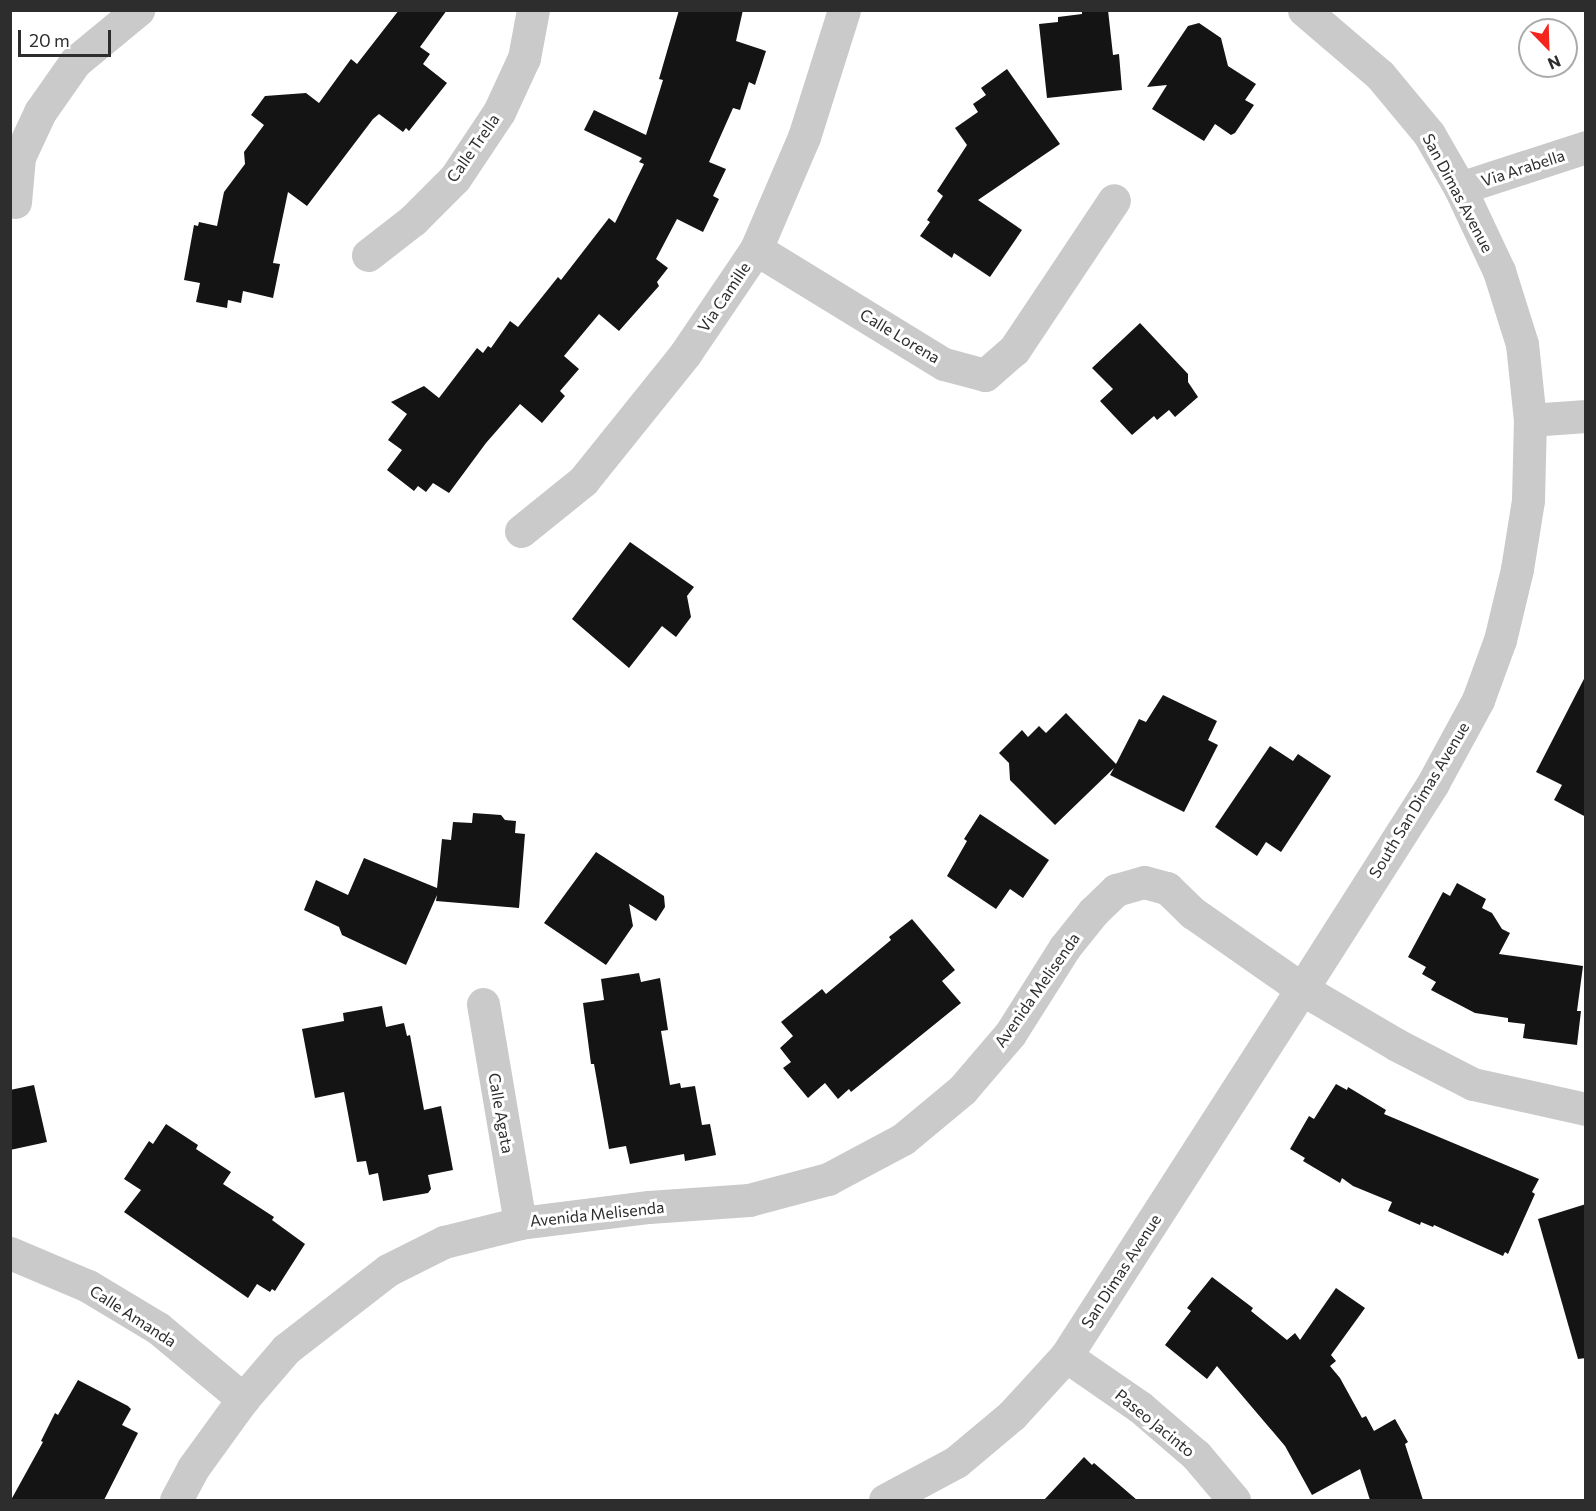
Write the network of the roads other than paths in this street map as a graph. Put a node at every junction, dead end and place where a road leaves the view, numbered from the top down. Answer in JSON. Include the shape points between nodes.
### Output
{"nodes":[{"id":1,"x":138,"y":10,"type":"edge"},
{"id":2,"x":533,"y":10,"type":"edge"},
{"id":3,"x":844,"y":10,"type":"edge"},
{"id":4,"x":1304,"y":10,"type":"edge"},
{"id":5,"x":1586,"y":147,"type":"edge"},
{"id":6,"x":1460,"y":189,"type":"junction"},
{"id":7,"x":1114,"y":200,"type":"dead end"},
{"id":8,"x":15,"y":202,"type":"dead end"},
{"id":9,"x":756,"y":249,"type":"junction"},
{"id":10,"x":368,"y":255,"type":"dead end"},
{"id":11,"x":1586,"y":416,"type":"edge"},
{"id":12,"x":1530,"y":420,"type":"junction"},
{"id":13,"x":521,"y":531,"type":"dead end"},
{"id":14,"x":1302,"y":989,"type":"junction"},
{"id":15,"x":483,"y":1004,"type":"dead end"},
{"id":16,"x":1586,"y":1108,"type":"edge"},
{"id":17,"x":520,"y":1223,"type":"junction"},
{"id":18,"x":10,"y":1252,"type":"edge"},
{"id":19,"x":1066,"y":1356,"type":"junction"},
{"id":20,"x":243,"y":1399,"type":"junction"},
{"id":21,"x":176,"y":1500,"type":"edge"},
{"id":22,"x":885,"y":1500,"type":"edge"},
{"id":23,"x":1234,"y":1500,"type":"edge"}],
"edges":[{"from":1,"to":8,"type":"street","via":[[75,62],[40,112],[19,157]]},
{"from":2,"to":10,"type":"street","name":"Calle Trella","via":[[524,58],[499,112],[455,178],[413,220]]},
{"from":3,"to":9,"type":"street","name":"Via Camille","via":[[804,137]]},
{"from":4,"to":6,"type":"street","name":"San Dimas Avenue","via":[[1380,75],[1429,134]]},
{"from":5,"to":6,"type":"street","name":"Via Arabella"},
{"from":6,"to":12,"type":"street","name":"San Dimas Avenue","via":[[1499,271],[1522,344]]},
{"from":7,"to":9,"type":"street","name":"Calle Lorena","via":[[1014,350],[985,375],[944,364]]},
{"from":9,"to":13,"type":"street","name":"Via Camille","via":[[685,354],[584,481]]},
{"from":11,"to":12,"type":"street"},
{"from":12,"to":14,"type":"street","name":"South San Dimas Avenue","via":[[1528,500],[1517,569],[1500,640],[1478,700],[1433,783]]},
{"from":14,"to":16,"type":"street","name":"Avenida Melisenda","via":[[1473,1084]]},
{"from":14,"to":17,"type":"street","name":"Avenida Melisenda","via":[[1193,913],[1167,888],[1144,882],[1116,890],[1065,947],[1010,1034],[969,1082],[903,1139],[828,1179],[749,1200]]},
{"from":14,"to":19,"type":"street","name":"San Dimas Avenue"},
{"from":15,"to":17,"type":"street","name":"Calle Agata"},
{"from":17,"to":20,"type":"street","name":"Avenida Melisenda","via":[[444,1242],[388,1270],[286,1349]]},
{"from":18,"to":20,"type":"street","name":"Calle Amanda","via":[[88,1286],[158,1328]]},
{"from":19,"to":22,"type":"street","name":"San Dimas Avenue","via":[[1012,1414],[956,1462]]},
{"from":19,"to":23,"type":"street","name":"Paseo Jacinto","via":[[1140,1407],[1188,1448]]},
{"from":20,"to":21,"type":"street","name":"Avenida Melisenda","via":[[193,1468]]}]}
